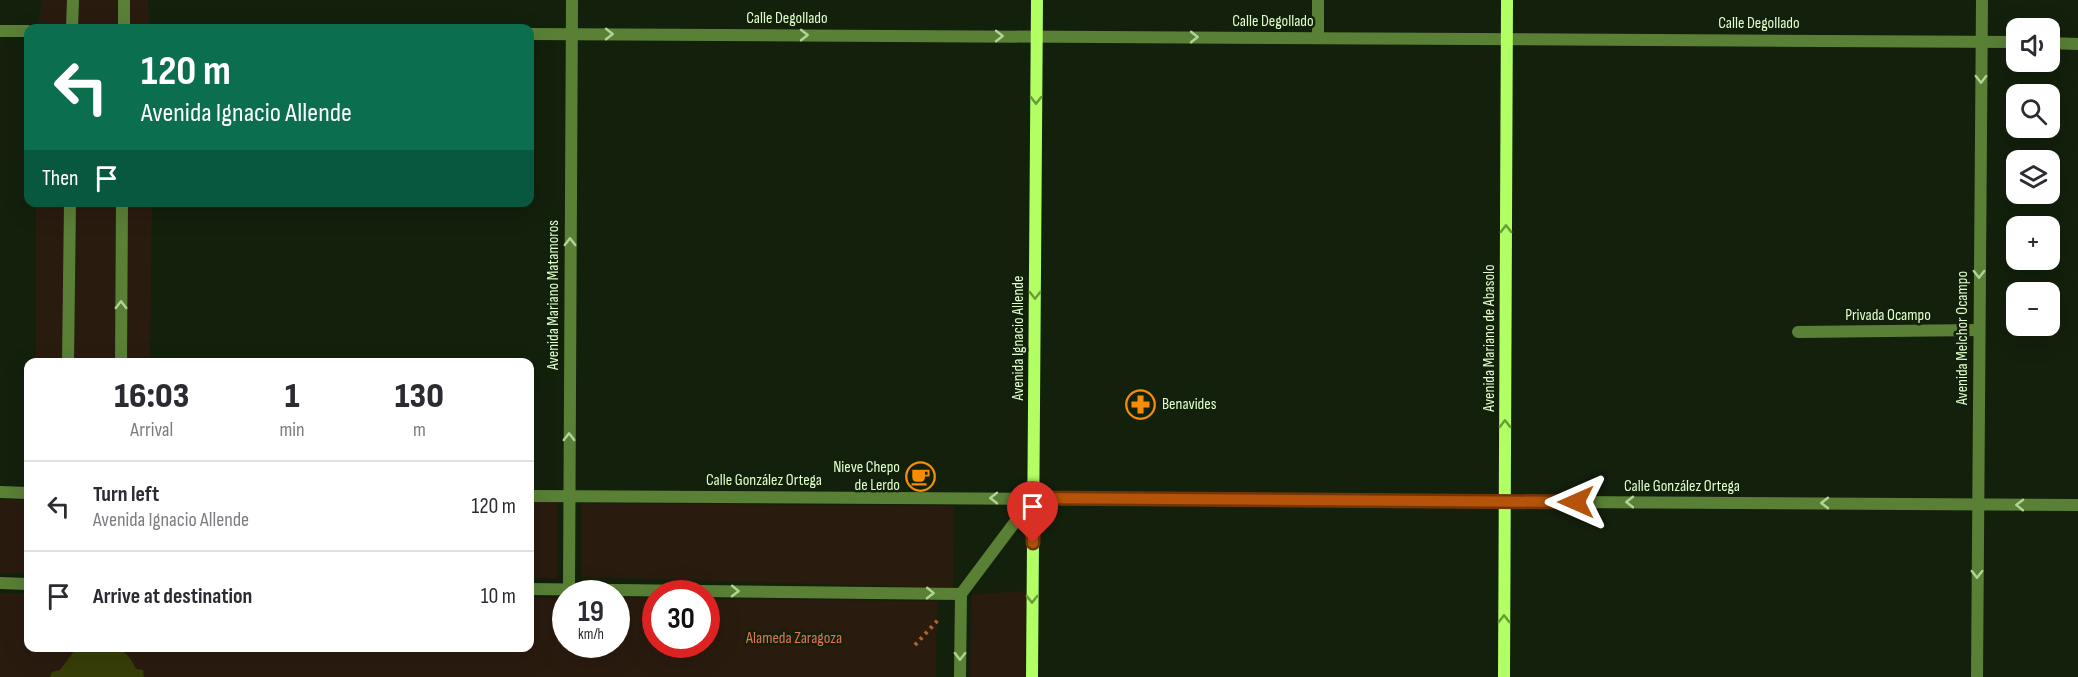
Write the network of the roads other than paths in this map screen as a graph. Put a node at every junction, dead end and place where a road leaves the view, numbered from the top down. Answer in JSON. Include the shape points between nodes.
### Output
{"nodes":[{"id":1,"x":73,"y":0,"type":"edge"},
{"id":2,"x":124,"y":0,"type":"edge"},
{"id":3,"x":572,"y":0,"type":"edge"},
{"id":4,"x":1037,"y":0,"type":"edge"},
{"id":5,"x":1318,"y":0,"type":"edge"},
{"id":6,"x":1508,"y":0,"type":"edge"},
{"id":7,"x":1982,"y":0,"type":"edge"},
{"id":8,"x":72,"y":24,"type":"edge"},
{"id":9,"x":124,"y":24,"type":"edge"},
{"id":10,"x":0,"y":31,"type":"edge"},
{"id":11,"x":24,"y":32,"type":"edge"},
{"id":12,"x":534,"y":34,"type":"edge"},
{"id":13,"x":572,"y":34,"type":"junction"},
{"id":14,"x":1037,"y":36,"type":"junction"},
{"id":15,"x":1318,"y":38,"type":"junction"},
{"id":16,"x":1507,"y":38,"type":"junction"},
{"id":17,"x":1981,"y":41,"type":"junction"},
{"id":18,"x":2006,"y":42,"type":"edge"},
{"id":19,"x":2060,"y":43,"type":"edge"},
{"id":20,"x":2078,"y":44,"type":"edge"},
{"id":21,"x":70,"y":207,"type":"edge"},
{"id":22,"x":122,"y":207,"type":"edge"},
{"id":23,"x":1979,"y":330,"type":"junction"},
{"id":24,"x":1798,"y":333,"type":"dead end"},
{"id":25,"x":68,"y":358,"type":"edge"},
{"id":26,"x":121,"y":358,"type":"edge"},
{"id":27,"x":0,"y":492,"type":"edge"},
{"id":28,"x":24,"y":493,"type":"edge"},
{"id":29,"x":534,"y":496,"type":"edge"},
{"id":30,"x":568,"y":496,"type":"junction"},
{"id":31,"x":1033,"y":498,"type":"junction"},
{"id":32,"x":1505,"y":501,"type":"junction"},
{"id":33,"x":1978,"y":504,"type":"junction"},
{"id":34,"x":2078,"y":505,"type":"edge"},
{"id":35,"x":569,"y":580,"type":"edge"},
{"id":36,"x":0,"y":583,"type":"edge"},
{"id":37,"x":24,"y":584,"type":"edge"},
{"id":38,"x":534,"y":589,"type":"edge"},
{"id":39,"x":552,"y":589,"type":"edge"},
{"id":40,"x":630,"y":590,"type":"edge"},
{"id":41,"x":961,"y":594,"type":"junction"},
{"id":42,"x":960,"y":677,"type":"edge"},
{"id":43,"x":1032,"y":677,"type":"edge"},
{"id":44,"x":1504,"y":677,"type":"edge"},
{"id":45,"x":1977,"y":677,"type":"edge"}],
"edges":[{"from":1,"to":8,"type":"street"},
{"from":2,"to":9,"type":"street"},
{"from":3,"to":13,"type":"street","name":"Avenida Mariano Matamoros"},
{"from":4,"to":14,"type":"street","name":"Avenida Ignacio Allende"},
{"from":5,"to":15,"type":"street"},
{"from":6,"to":16,"type":"street","name":"Avenida Mariano de Abasolo"},
{"from":7,"to":17,"type":"street","name":"Avenida Melchor Ocampo"},
{"from":10,"to":11,"type":"street"},
{"from":12,"to":13,"type":"street","name":"Calle Degollado"},
{"from":13,"to":14,"type":"street","name":"Calle Degollado","one_way":true},
{"from":30,"to":13,"type":"street","name":"Avenida Mariano Matamoros","one_way":true},
{"from":14,"to":15,"type":"street","name":"Calle Degollado","one_way":true},
{"from":14,"to":31,"type":"street","name":"Avenida Ignacio Allende","one_way":true},
{"from":15,"to":16,"type":"street","name":"Calle Degollado"},
{"from":16,"to":17,"type":"street","name":"Calle Degollado"},
{"from":32,"to":16,"type":"street","name":"Avenida Mariano de Abasolo","one_way":true},
{"from":17,"to":18,"type":"street","name":"Calle Degollado"},
{"from":17,"to":23,"type":"street","name":"Avenida Melchor Ocampo","one_way":true},
{"from":19,"to":20,"type":"street"},
{"from":21,"to":25,"type":"street"},
{"from":26,"to":22,"type":"street","one_way":true},
{"from":23,"to":24,"type":"street","name":"Privada Ocampo"},
{"from":23,"to":33,"type":"street","name":"Avenida Melchor Ocampo"},
{"from":27,"to":28,"type":"street"},
{"from":29,"to":30,"type":"street","name":"Calle González Ortega"},
{"from":31,"to":30,"type":"street","name":"Calle González Ortega","one_way":true},
{"from":30,"to":35,"type":"street","name":"Avenida Mariano Matamoros"},
{"from":31,"to":32,"type":"street","name":"Calle González Ortega"},
{"from":31,"to":41,"type":"street"},
{"from":31,"to":43,"type":"street","name":"Avenida Ignacio Allende","one_way":true},
{"from":33,"to":32,"type":"street","name":"Calle González Ortega","one_way":true},
{"from":44,"to":32,"type":"street","name":"Avenida Mariano de Abasolo","one_way":true},
{"from":34,"to":33,"type":"street","name":"Calle González Ortega","one_way":true},
{"from":33,"to":45,"type":"street","name":"Avenida Melchor Ocampo","one_way":true},
{"from":36,"to":37,"type":"street"},
{"from":38,"to":39,"type":"street"},
{"from":40,"to":41,"type":"street","one_way":true},
{"from":41,"to":42,"type":"street","one_way":true}]}
